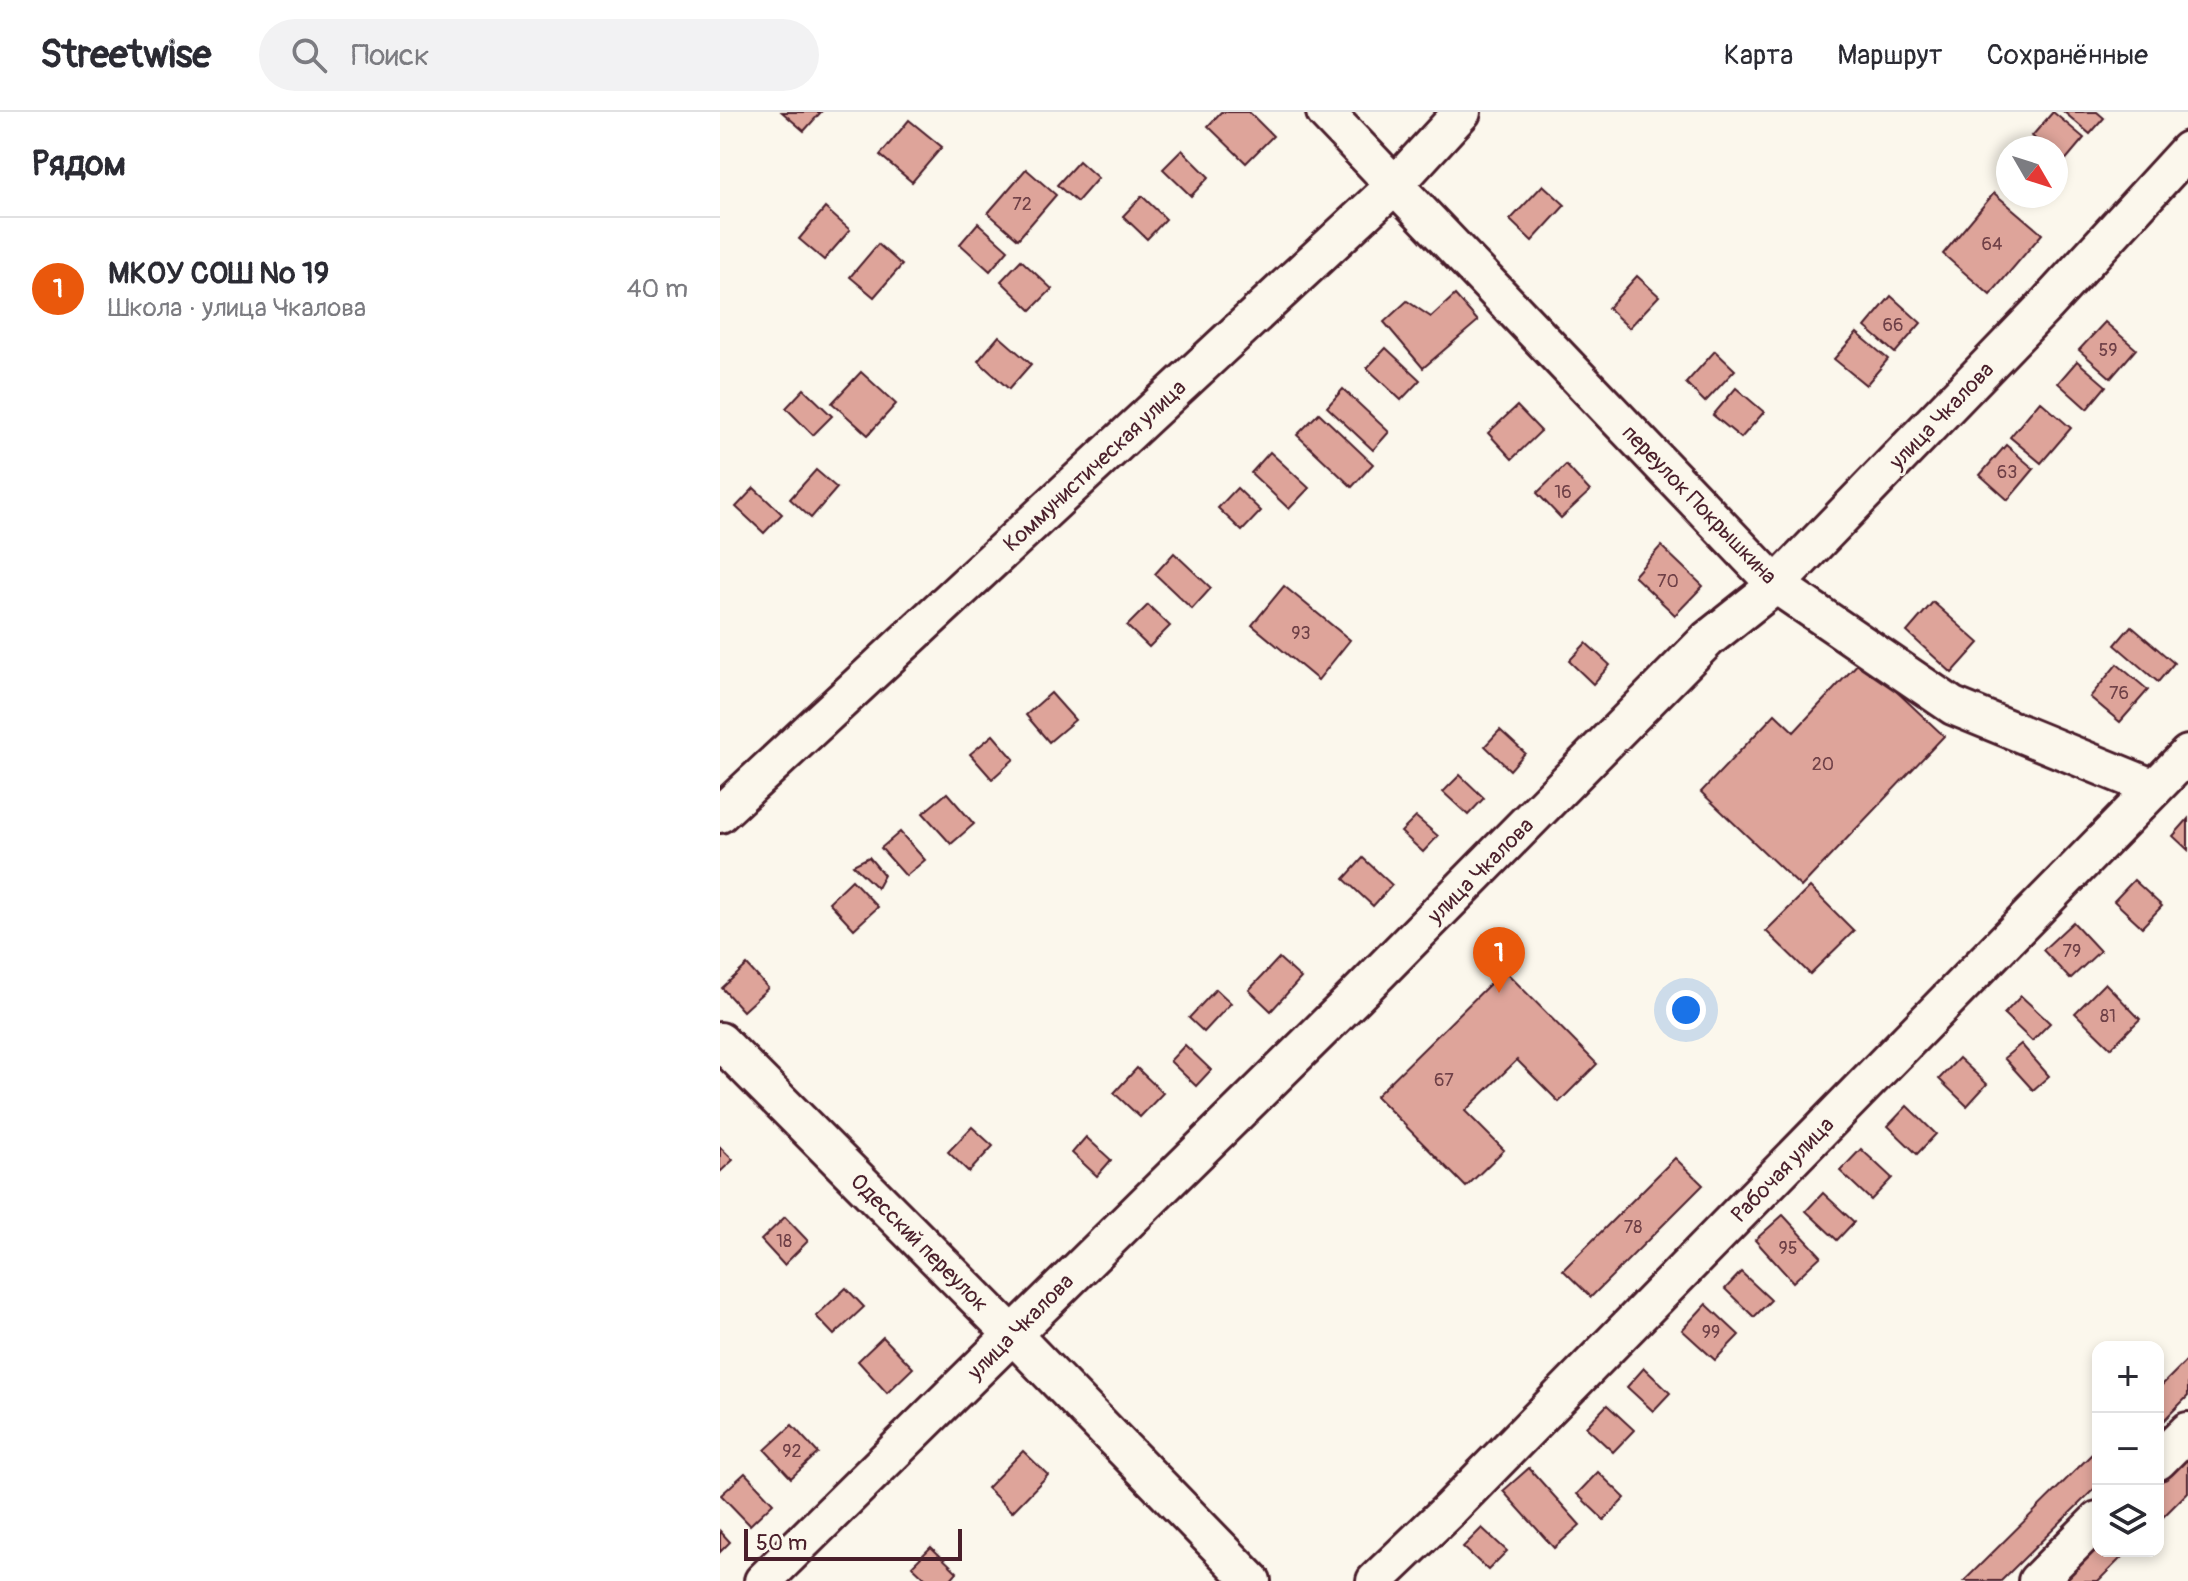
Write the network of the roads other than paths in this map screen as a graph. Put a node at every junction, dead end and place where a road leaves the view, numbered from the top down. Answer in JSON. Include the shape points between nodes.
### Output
{"nodes":[{"id":1,"x":1325,"y":112,"type":"edge"},
{"id":2,"x":1462,"y":112,"type":"edge"},
{"id":3,"x":2188,"y":150,"type":"edge"},
{"id":4,"x":1394,"y":186,"type":"junction"},
{"id":5,"x":1776,"y":585,"type":"junction"},
{"id":6,"x":2176,"y":772,"type":"edge"},
{"id":7,"x":720,"y":814,"type":"edge"},
{"id":8,"x":720,"y":1041,"type":"edge"},
{"id":9,"x":1012,"y":1334,"type":"junction"},
{"id":10,"x":2188,"y":1431,"type":"edge"},
{"id":11,"x":2164,"y":1455,"type":"edge"},
{"id":12,"x":2092,"y":1526,"type":"edge"},
{"id":13,"x":763,"y":1581,"type":"edge"},
{"id":14,"x":1252,"y":1581,"type":"edge"},
{"id":15,"x":1375,"y":1581,"type":"edge"},
{"id":16,"x":2037,"y":1581,"type":"edge"}],
"edges":[{"from":1,"to":4,"type":"street","name":"переулок Покрышкина"},
{"from":2,"to":4,"type":"street","name":"Коммунистическая улица"},
{"from":3,"to":5,"type":"street","name":"улица Чкалова"},
{"from":4,"to":5,"type":"street","name":"переулок Покрышкина"},
{"from":4,"to":7,"type":"street","name":"Коммунистическая улица"},
{"from":5,"to":6,"type":"street","name":"переулок Покрышкина","via":[[1953,706]]},
{"from":5,"to":9,"type":"street","name":"улица Чкалова","via":[[1708,639]]},
{"from":6,"to":15,"type":"street","name":"Рабочая улица"},
{"from":8,"to":9,"type":"street","name":"Одесский переулок"},
{"from":9,"to":13,"type":"street","name":"улица Чкалова"},
{"from":9,"to":14,"type":"street","name":"Одесский переулок"},
{"from":10,"to":11,"type":"street"},
{"from":12,"to":16,"type":"street"}]}
